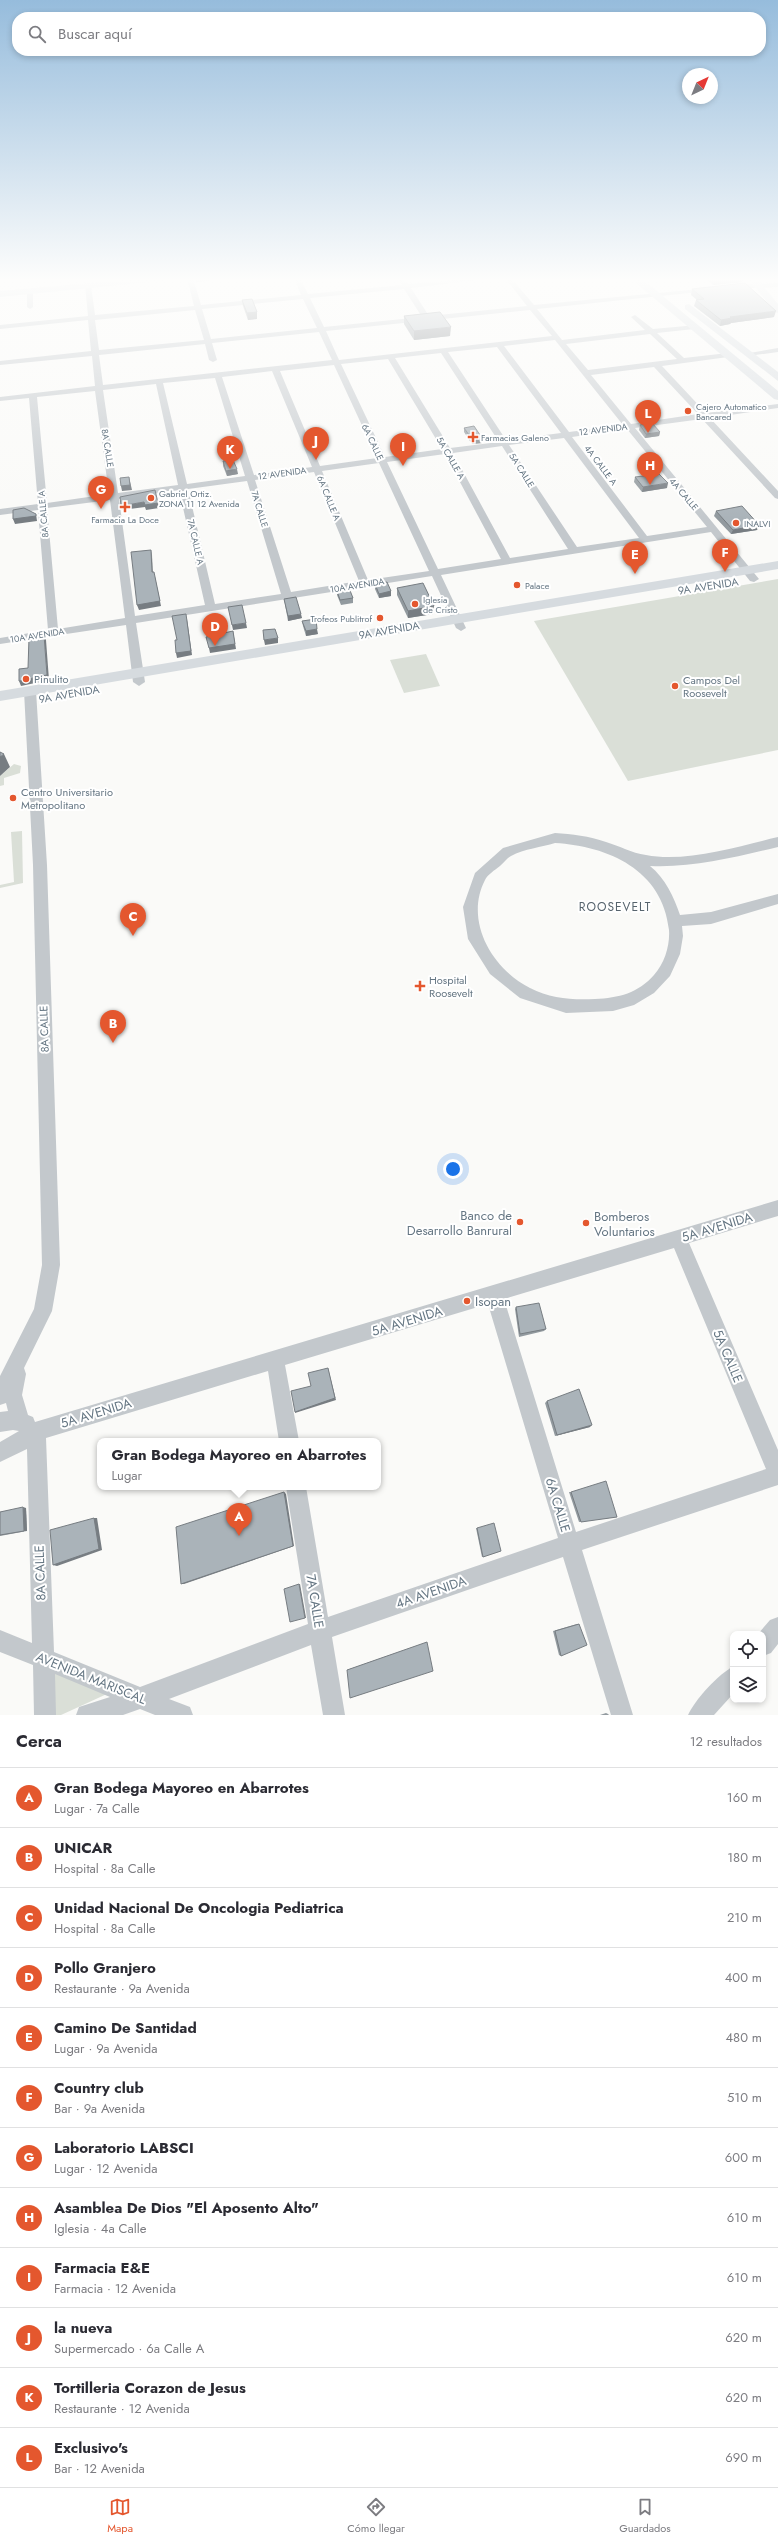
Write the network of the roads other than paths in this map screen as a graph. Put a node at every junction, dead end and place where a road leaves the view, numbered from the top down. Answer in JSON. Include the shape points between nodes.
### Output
{"nodes":[{"id":1,"x":47,"y":358,"type":"edge"},
{"id":2,"x":96,"y":358,"type":"edge"},
{"id":3,"x":334,"y":358,"type":"edge"},
{"id":4,"x":372,"y":358,"type":"edge"},
{"id":5,"x":391,"y":358,"type":"edge"},
{"id":6,"x":449,"y":358,"type":"edge"},
{"id":7,"x":509,"y":358,"type":"edge"},
{"id":8,"x":573,"y":358,"type":"edge"},
{"id":9,"x":700,"y":358,"type":"edge"},
{"id":10,"x":732,"y":358,"type":"edge"},
{"id":11,"x":753,"y":358,"type":"edge"},
{"id":12,"x":682,"y":360,"type":"joint"},
{"id":13,"x":336,"y":362,"type":"junction"},
{"id":14,"x":0,"y":363,"type":"edge"},
{"id":15,"x":656,"y":364,"type":"junction"},
{"id":16,"x":275,"y":369,"type":"junction"},
{"id":17,"x":585,"y":373,"type":"junction"},
{"id":18,"x":218,"y":375,"type":"junction"},
{"id":19,"x":778,"y":378,"type":"edge"},
{"id":20,"x":159,"y":382,"type":"junction"},
{"id":21,"x":99,"y":388,"type":"junction"},
{"id":22,"x":33,"y":396,"type":"junction"},
{"id":23,"x":778,"y":397,"type":"edge"},
{"id":24,"x":0,"y":399,"type":"edge"},
{"id":25,"x":778,"y":406,"type":"edge"},
{"id":26,"x":702,"y":416,"type":"junction"},
{"id":27,"x":628,"y":426,"type":"junction"},
{"id":28,"x":565,"y":434,"type":"junction"},
{"id":29,"x":504,"y":442,"type":"junction"},
{"id":30,"x":447,"y":450,"type":"junction"},
{"id":31,"x":381,"y":459,"type":"junction"},
{"id":32,"x":317,"y":468,"type":"junction"},
{"id":33,"x":250,"y":477,"type":"junction"},
{"id":34,"x":183,"y":487,"type":"junction"},
{"id":35,"x":115,"y":496,"type":"junction"},
{"id":36,"x":778,"y":496,"type":"edge"},
{"id":37,"x":42,"y":506,"type":"junction"},
{"id":38,"x":0,"y":512,"type":"edge"},
{"id":39,"x":713,"y":529,"type":"junction"},
{"id":40,"x":645,"y":540,"type":"junction"},
{"id":41,"x":574,"y":551,"type":"junction"},
{"id":42,"x":507,"y":561,"type":"junction"},
{"id":43,"x":778,"y":565,"type":"edge"},
{"id":44,"x":435,"y":573,"type":"junction"},
{"id":45,"x":751,"y":575,"type":"junction"},
{"id":46,"x":778,"y":575,"type":"edge"},
{"id":47,"x":364,"y":584,"type":"junction"},
{"id":48,"x":287,"y":596,"type":"junction"},
{"id":49,"x":211,"y":608,"type":"junction"},
{"id":50,"x":131,"y":620,"type":"junction"},
{"id":51,"x":458,"y":624,"type":"junction"},
{"id":52,"x":52,"y":633,"type":"junction"},
{"id":53,"x":0,"y":641,"type":"edge"},
{"id":54,"x":138,"y":677,"type":"junction"},
{"id":55,"x":0,"y":696,"type":"edge"},
{"id":56,"x":30,"y":696,"type":"junction"},
{"id":57,"x":0,"y":705,"type":"edge"},
{"id":58,"x":778,"y":842,"type":"edge"},
{"id":59,"x":618,"y":852,"type":"junction"},
{"id":60,"x":778,"y":899,"type":"edge"},
{"id":61,"x":676,"y":921,"type":"junction"},
{"id":62,"x":778,"y":1208,"type":"edge"},
{"id":63,"x":679,"y":1239,"type":"junction"},
{"id":64,"x":494,"y":1295,"type":"junction"},
{"id":65,"x":275,"y":1360,"type":"junction"},
{"id":66,"x":20,"y":1361,"type":"junction"},
{"id":67,"x":0,"y":1396,"type":"edge"},
{"id":68,"x":0,"y":1422,"type":"edge"},
{"id":69,"x":28,"y":1426,"type":"junction"},
{"id":70,"x":288,"y":1438,"type":"edge"},
{"id":71,"x":3,"y":1449,"type":"edge"},
{"id":72,"x":778,"y":1474,"type":"edge"},
{"id":73,"x":296,"y":1490,"type":"edge"},
{"id":74,"x":570,"y":1544,"type":"junction"},
{"id":75,"x":778,"y":1628,"type":"edge"},
{"id":76,"x":320,"y":1631,"type":"junction"},
{"id":77,"x":0,"y":1641,"type":"edge"},
{"id":78,"x":766,"y":1642,"type":"edge"},
{"id":79,"x":43,"y":1658,"type":"junction"},
{"id":80,"x":730,"y":1681,"type":"edge"},
{"id":81,"x":143,"y":1699,"type":"junction"},
{"id":82,"x":45,"y":1715,"type":"edge"},
{"id":83,"x":87,"y":1715,"type":"edge"},
{"id":84,"x":182,"y":1715,"type":"edge"},
{"id":85,"x":334,"y":1715,"type":"edge"},
{"id":86,"x":622,"y":1715,"type":"edge"},
{"id":87,"x":699,"y":1715,"type":"edge"}],
"edges":[{"from":1,"to":14,"type":"street"},
{"from":2,"to":21,"type":"street","name":"8A CALLE"},
{"from":3,"to":13,"type":"street","name":"6A CALLE"},
{"from":4,"to":13,"type":"street"},
{"from":5,"to":30,"type":"street","name":"5A CALLE A"},
{"from":6,"to":29,"type":"street","name":"5A CALLE"},
{"from":7,"to":28,"type":"street","name":"4A CALLE A"},
{"from":8,"to":17,"type":"street","name":"4A CALLE"},
{"from":9,"to":12,"type":"street"},
{"from":10,"to":23,"type":"highway"},
{"from":11,"to":19,"type":"highway"},
{"from":12,"to":15,"type":"street"},
{"from":13,"to":16,"type":"street"},
{"from":13,"to":31,"type":"street","name":"6A CALLE"},
{"from":15,"to":17,"type":"street"},
{"from":15,"to":26,"type":"street"},
{"from":16,"to":18,"type":"street"},
{"from":16,"to":32,"type":"street","name":"6A CALLE A"},
{"from":17,"to":27,"type":"street","name":"4A CALLE"},
{"from":18,"to":20,"type":"street"},
{"from":18,"to":33,"type":"street","name":"7A CALLE"},
{"from":20,"to":21,"type":"street"},
{"from":20,"to":34,"type":"street","name":"7A CALLE A"},
{"from":21,"to":22,"type":"street"},
{"from":21,"to":35,"type":"street","name":"8A CALLE"},
{"from":22,"to":24,"type":"street"},
{"from":22,"to":37,"type":"street","name":"8A CALLE A"},
{"from":25,"to":26,"type":"street","name":"12 AVENIDA"},
{"from":26,"to":27,"type":"street","name":"12 AVENIDA"},
{"from":26,"to":36,"type":"street"},
{"from":27,"to":28,"type":"street","name":"12 AVENIDA"},
{"from":27,"to":39,"type":"street","name":"4A CALLE"},
{"from":28,"to":29,"type":"street","name":"12 AVENIDA"},
{"from":28,"to":40,"type":"street","name":"4A CALLE A"},
{"from":29,"to":30,"type":"street","name":"12 AVENIDA"},
{"from":29,"to":41,"type":"street","name":"5A CALLE"},
{"from":30,"to":31,"type":"street","name":"12 AVENIDA"},
{"from":30,"to":42,"type":"street","name":"5A CALLE A"},
{"from":31,"to":32,"type":"street","name":"12 AVENIDA"},
{"from":31,"to":44,"type":"street","name":"6A CALLE"},
{"from":32,"to":33,"type":"street","name":"12 AVENIDA"},
{"from":32,"to":47,"type":"street","name":"6A CALLE A"},
{"from":33,"to":34,"type":"street","name":"12 AVENIDA"},
{"from":33,"to":48,"type":"street","name":"7A CALLE"},
{"from":34,"to":35,"type":"street","name":"12 AVENIDA"},
{"from":34,"to":49,"type":"street","name":"7A CALLE A"},
{"from":35,"to":37,"type":"street","name":"12 AVENIDA"},
{"from":35,"to":50,"type":"street","name":"8A CALLE"},
{"from":37,"to":38,"type":"street","name":"12 AVENIDA"},
{"from":37,"to":52,"type":"street","name":"8A CALLE A"},
{"from":39,"to":40,"type":"street","name":"10A AVENIDA"},
{"from":39,"to":45,"type":"street","name":"4A CALLE"},
{"from":40,"to":41,"type":"street","name":"10A AVENIDA"},
{"from":41,"to":42,"type":"street","name":"10A AVENIDA"},
{"from":42,"to":44,"type":"street","name":"10A AVENIDA"},
{"from":43,"to":45,"type":"main road","name":"9A AVENIDA"},
{"from":44,"to":47,"type":"street","name":"10A AVENIDA"},
{"from":44,"to":51,"type":"street","name":"6A CALLE"},
{"from":45,"to":46,"type":"main road","name":"9A AVENIDA"},
{"from":45,"to":51,"type":"main road","name":"9A AVENIDA"},
{"from":47,"to":48,"type":"street","name":"10A AVENIDA"},
{"from":48,"to":49,"type":"street","name":"10A AVENIDA"},
{"from":49,"to":50,"type":"street","name":"10A AVENIDA"},
{"from":50,"to":52,"type":"street","name":"10A AVENIDA"},
{"from":50,"to":54,"type":"street","name":"8A CALLE"},
{"from":51,"to":54,"type":"main road","name":"9A AVENIDA"},
{"from":52,"to":53,"type":"street","name":"10A AVENIDA"},
{"from":54,"to":56,"type":"main road","name":"9A AVENIDA"},
{"from":55,"to":56,"type":"main road","name":"9A AVENIDA"},
{"from":56,"to":57,"type":"main road","name":"9A AVENIDA"},
{"from":56,"to":66,"type":"street","name":"8A CALLE","via":[[40,851],[51,1265],[43,1311]]},
{"from":58,"to":59,"type":"street","via":[[710,856],[661,861],[641,860]]},
{"from":59,"to":61,"type":"street","via":[[639,864],[656,881],[669,900]]},
{"from":59,"to":61,"type":"street","via":[[591,842],[555,838],[525,843],[506,851],[490,864],[478,879],[473,891],[469,917],[473,938],[484,958],[499,976],[520,991],[544,1002],[570,1008],[597,1009],[622,1004],[643,994],[660,979],[672,962]]},
{"from":60,"to":61,"type":"street","via":[[711,918]]},
{"from":62,"to":63,"type":"street","name":"5A AVENIDA"},
{"from":63,"to":64,"type":"street","name":"5A AVENIDA"},
{"from":63,"to":72,"type":"street","name":"5A CALLE"},
{"from":64,"to":65,"type":"street","name":"5A AVENIDA"},
{"from":64,"to":74,"type":"street","name":"6A CALLE"},
{"from":65,"to":69,"type":"street","name":"5A AVENIDA"},
{"from":65,"to":70,"type":"street"},
{"from":66,"to":67,"type":"street","name":"8A CALLE"},
{"from":66,"to":69,"type":"street","name":"8A CALLE","via":[[13,1395]]},
{"from":68,"to":69,"type":"street","name":"5A AVENIDA","via":[[9,1420]]},
{"from":69,"to":71,"type":"street","name":"5A AVENIDA"},
{"from":69,"to":79,"type":"street","name":"8A CALLE"},
{"from":72,"to":74,"type":"street","name":"4A AVENIDA"},
{"from":73,"to":76,"type":"street","name":"7A CALLE"},
{"from":74,"to":76,"type":"street","name":"4A AVENIDA"},
{"from":74,"to":86,"type":"street","name":"6A CALLE"},
{"from":75,"to":78,"type":"street"},
{"from":76,"to":81,"type":"street","name":"4A AVENIDA"},
{"from":76,"to":85,"type":"street","name":"7A CALLE"},
{"from":77,"to":79,"type":"street","name":"AVENIDA MARISCAL"},
{"from":79,"to":81,"type":"street","name":"AVENIDA MARISCAL"},
{"from":79,"to":82,"type":"street","name":"8A CALLE"},
{"from":80,"to":87,"type":"street"},
{"from":81,"to":83,"type":"street","name":"4A AVENIDA"},
{"from":81,"to":84,"type":"street","name":"AVENIDA MARISCAL"}]}
